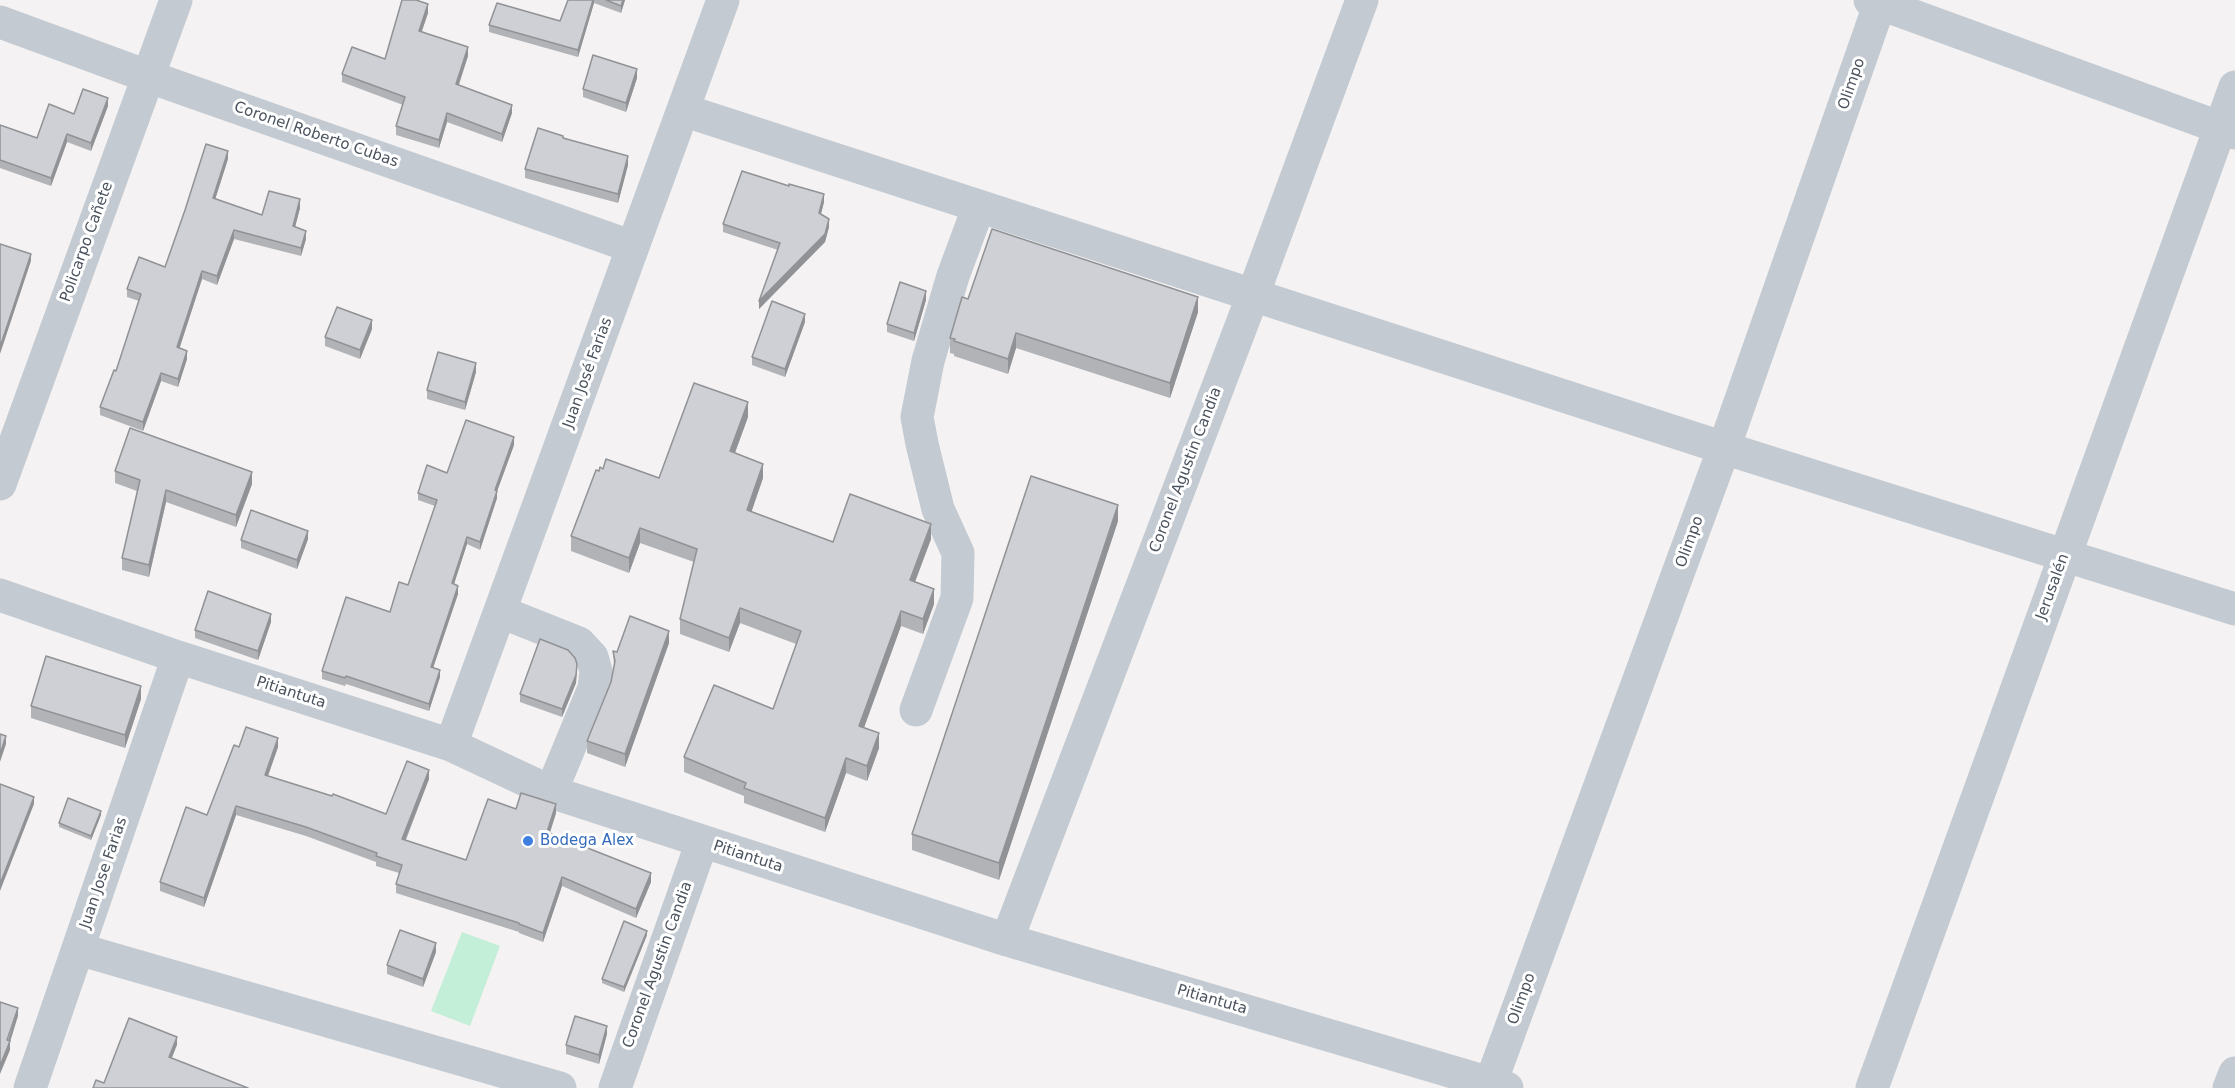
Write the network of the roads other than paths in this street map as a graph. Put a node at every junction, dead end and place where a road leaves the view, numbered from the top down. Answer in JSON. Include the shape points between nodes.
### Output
{"nodes":[{"id":1,"x":176,"y":0,"type":"edge"},
{"id":2,"x":723,"y":0,"type":"edge"},
{"id":3,"x":1362,"y":0,"type":"edge"},
{"id":4,"x":1877,"y":1,"type":"edge"},
{"id":5,"x":0,"y":21,"type":"edge"},
{"id":6,"x":147,"y":76,"type":"junction"},
{"id":7,"x":2235,"y":87,"type":"edge"},
{"id":8,"x":683,"y":110,"type":"junction"},
{"id":9,"x":2228,"y":130,"type":"edge"},
{"id":10,"x":979,"y":206,"type":"junction"},
{"id":11,"x":633,"y":247,"type":"junction"},
{"id":12,"x":1253,"y":295,"type":"junction"},
{"id":13,"x":1724,"y":448,"type":"junction"},
{"id":14,"x":0,"y":484,"type":"edge"},
{"id":15,"x":2065,"y":555,"type":"junction"},
{"id":16,"x":0,"y":595,"type":"edge"},
{"id":17,"x":2235,"y":609,"type":"edge"},
{"id":18,"x":501,"y":612,"type":"junction"},
{"id":19,"x":178,"y":657,"type":"junction"},
{"id":20,"x":916,"y":710,"type":"dead end"},
{"id":21,"x":451,"y":745,"type":"junction"},
{"id":22,"x":551,"y":792,"type":"junction"},
{"id":23,"x":702,"y":842,"type":"junction"},
{"id":24,"x":1007,"y":940,"type":"junction"},
{"id":25,"x":78,"y":949,"type":"junction"},
{"id":26,"x":2235,"y":1073,"type":"edge"},
{"id":27,"x":1499,"y":1085,"type":"edge"},
{"id":28,"x":30,"y":1088,"type":"edge"},
{"id":29,"x":560,"y":1088,"type":"edge"},
{"id":30,"x":615,"y":1088,"type":"edge"},
{"id":31,"x":1872,"y":1088,"type":"edge"},
{"id":32,"x":2229,"y":1088,"type":"edge"}],
"edges":[{"from":1,"to":6,"type":"street","name":"Policarpo Cañete"},
{"from":2,"to":8,"type":"street","name":"Juan José Farias"},
{"from":3,"to":12,"type":"street","name":"Coronel Agustin Candia"},
{"from":4,"to":9,"type":"street"},
{"from":4,"to":13,"type":"street","name":"Olimpo"},
{"from":5,"to":6,"type":"street","name":"Coronel Roberto Cubas"},
{"from":6,"to":11,"type":"street","name":"Coronel Roberto Cubas"},
{"from":6,"to":14,"type":"street","name":"Policarpo Cañete"},
{"from":7,"to":9,"type":"street","name":"Jerusalén"},
{"from":8,"to":10,"type":"street"},
{"from":8,"to":11,"type":"street","name":"Juan José Farias"},
{"from":9,"to":15,"type":"street","name":"Jerusalén"},
{"from":10,"to":12,"type":"street"},
{"from":10,"to":20,"type":"street","via":[[928,361],[917,417],[938,509],[958,553],[957,598]]},
{"from":11,"to":18,"type":"street","name":"Juan José Farias"},
{"from":12,"to":13,"type":"street"},
{"from":12,"to":24,"type":"street","name":"Coronel Agustin Candia"},
{"from":13,"to":15,"type":"street"},
{"from":13,"to":27,"type":"street","name":"Olimpo"},
{"from":15,"to":17,"type":"street"},
{"from":15,"to":31,"type":"street","name":"Jerusalén"},
{"from":16,"to":19,"type":"street","name":"Pitiantuta"},
{"from":18,"to":21,"type":"street","name":"Juan José Farias"},
{"from":18,"to":22,"type":"street","via":[[579,643],[592,657],[596,671],[594,688]]},
{"from":19,"to":21,"type":"street","name":"Pitiantuta"},
{"from":19,"to":25,"type":"street","name":"Juan Jose Farias"},
{"from":21,"to":22,"type":"street","name":"Pitiantuta"},
{"from":22,"to":23,"type":"street","name":"Pitiantuta"},
{"from":23,"to":24,"type":"street","name":"Pitiantuta"},
{"from":23,"to":30,"type":"street","name":"Coronel Agustin Candia"},
{"from":24,"to":27,"type":"street","name":"Pitiantuta"},
{"from":25,"to":28,"type":"street","name":"Juan Jose Farias"},
{"from":25,"to":29,"type":"street"},
{"from":26,"to":32,"type":"street"}]}
